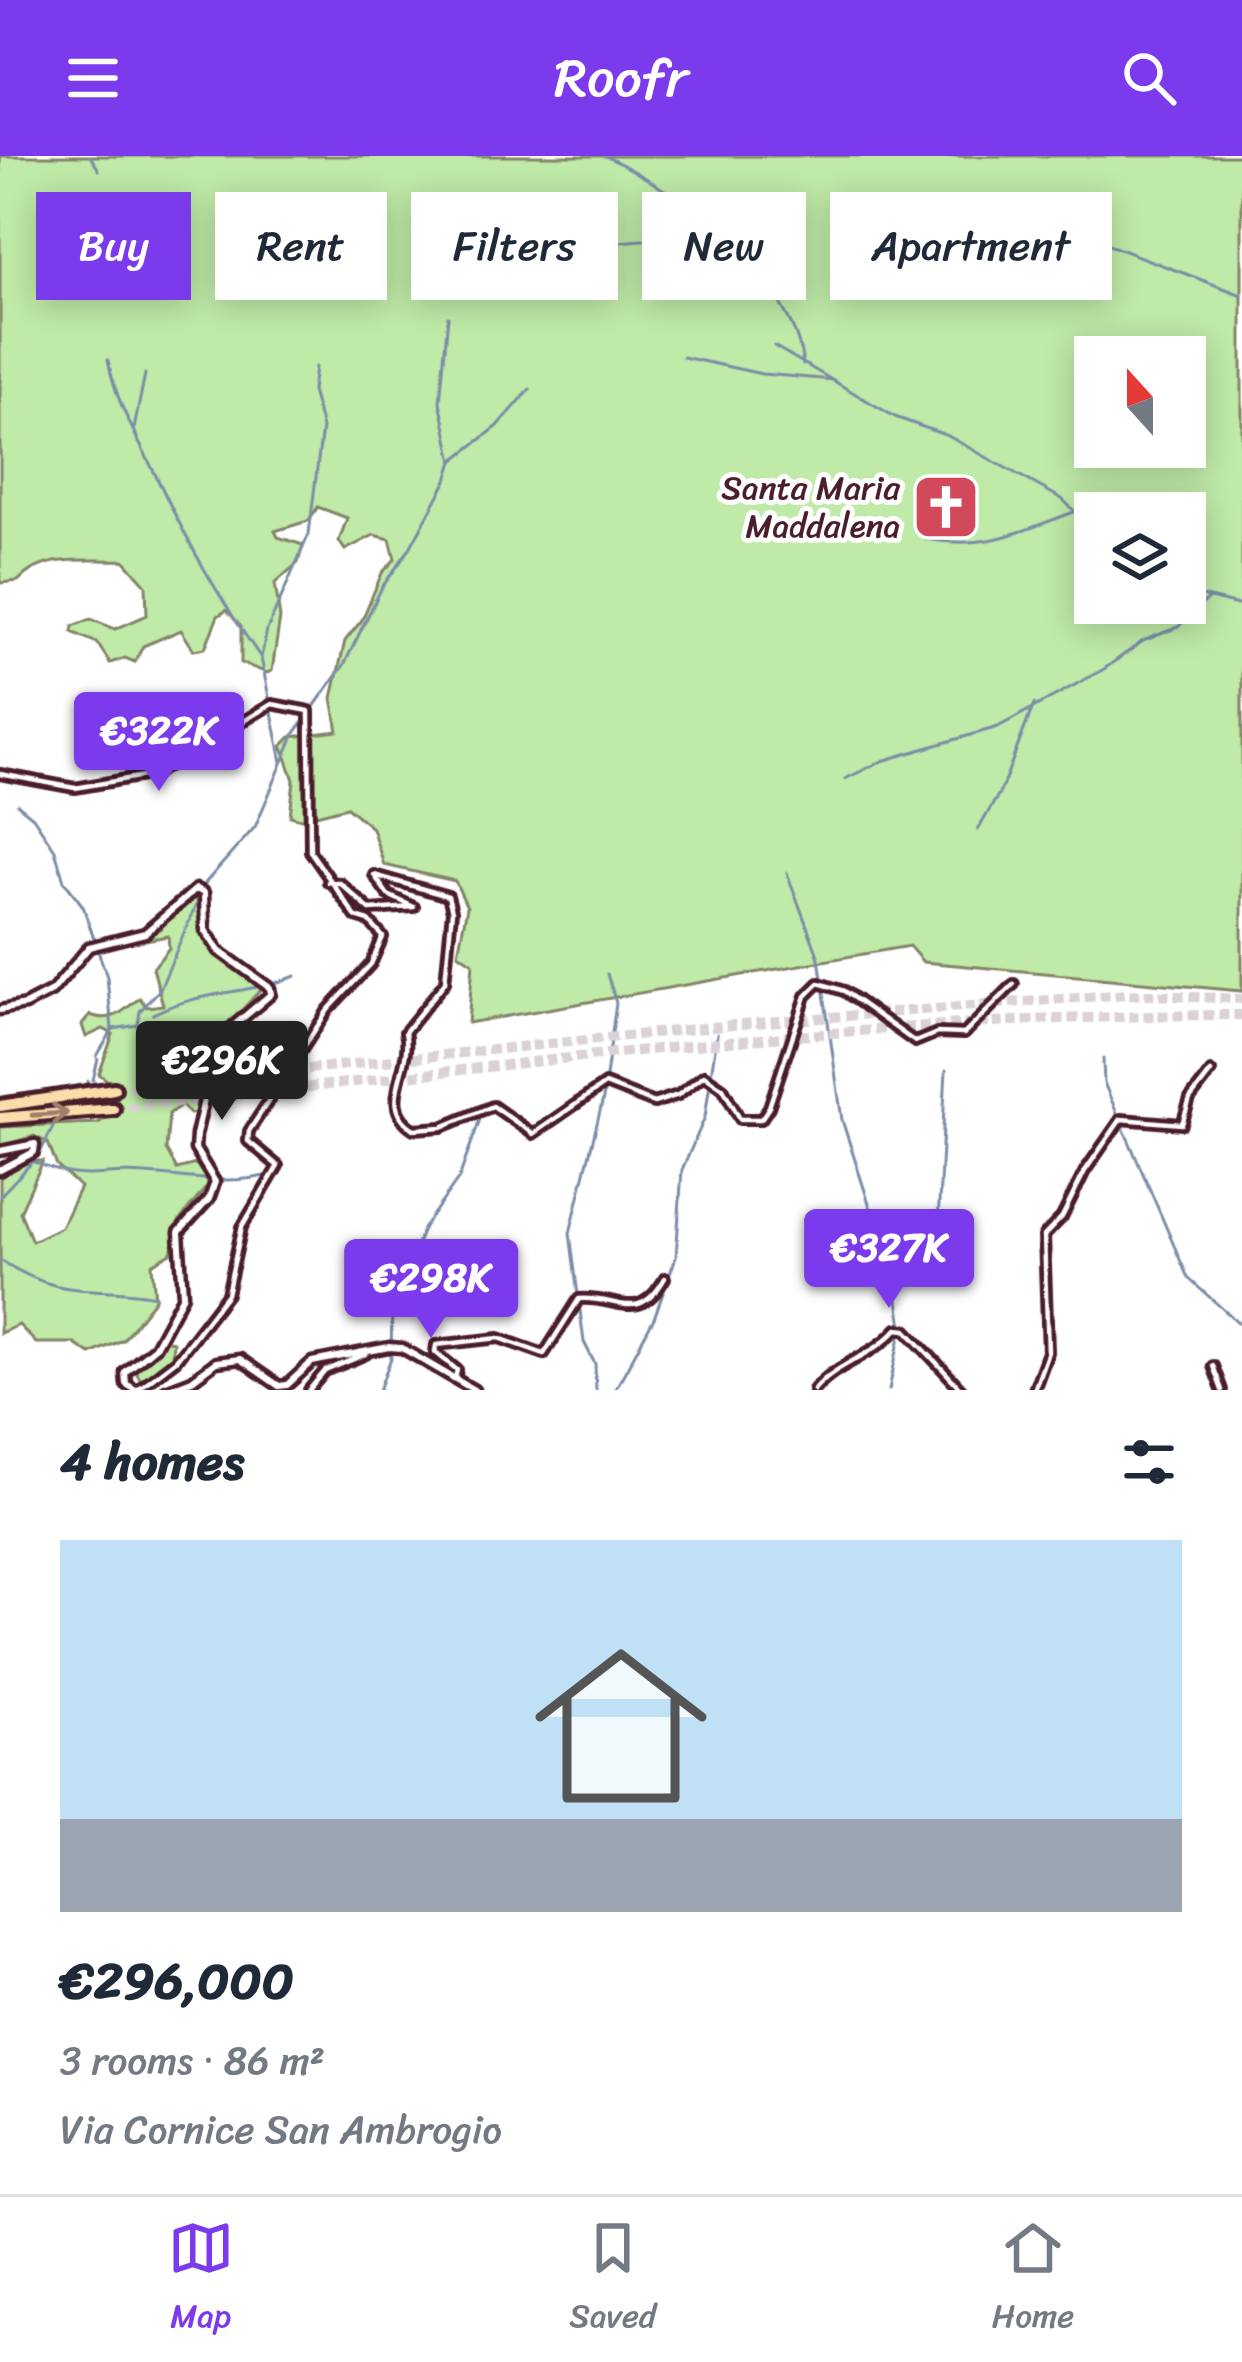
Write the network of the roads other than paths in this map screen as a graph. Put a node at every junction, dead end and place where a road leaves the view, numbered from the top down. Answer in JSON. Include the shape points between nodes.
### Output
{"nodes":[{"id":1,"x":0,"y":774,"type":"edge"},
{"id":2,"x":328,"y":882,"type":"junction"},
{"id":3,"x":1014,"y":984,"type":"dead end"},
{"id":4,"x":0,"y":1010,"type":"edge"},
{"id":5,"x":1211,"y":1072,"type":"dead end"},
{"id":6,"x":114,"y":1089,"type":"tunnel mouth"},
{"id":7,"x":0,"y":1106,"type":"edge"},
{"id":8,"x":113,"y":1109,"type":"tunnel mouth"},
{"id":9,"x":0,"y":1118,"type":"edge"},
{"id":10,"x":0,"y":1151,"type":"edge"},
{"id":11,"x":0,"y":1170,"type":"edge"},
{"id":12,"x":665,"y":1278,"type":"dead end"},
{"id":13,"x":377,"y":1349,"type":"junction"},
{"id":14,"x":1213,"y":1366,"type":"dead end"},
{"id":15,"x":454,"y":1378,"type":"junction"},
{"id":16,"x":136,"y":1390,"type":"edge"},
{"id":17,"x":166,"y":1390,"type":"edge"},
{"id":18,"x":309,"y":1390,"type":"edge"},
{"id":19,"x":474,"y":1390,"type":"edge"},
{"id":20,"x":814,"y":1390,"type":"edge"},
{"id":21,"x":962,"y":1390,"type":"edge"},
{"id":22,"x":1034,"y":1390,"type":"edge"},
{"id":23,"x":1222,"y":1390,"type":"edge"}],
"edges":[{"from":1,"to":2,"type":"street","via":[[75,788],[155,774],[272,704],[309,714],[310,851]]},
{"from":2,"to":3,"type":"street","via":[[370,910],[414,908],[388,895],[374,875],[448,896],[445,982],[405,1032],[407,1065],[394,1095],[414,1129],[493,1106],[533,1133],[605,1084],[654,1103],[704,1076],[750,1121],[769,1107],[806,996],[819,982],[915,1042],[964,1034]]},
{"from":2,"to":16,"type":"street","via":[[383,937],[249,1131],[248,1141],[278,1166],[242,1227],[227,1294],[176,1360]]},
{"from":4,"to":16,"type":"street","via":[[52,992],[88,947],[145,933],[201,891],[215,945],[268,983],[271,994],[218,1039],[196,1135],[215,1182],[178,1232],[183,1294],[155,1347],[125,1372]]},
{"from":5,"to":22,"type":"street","via":[[1182,1124],[1121,1119],[1044,1236],[1048,1352]]},
{"from":6,"to":7,"type":"highway"},
{"from":9,"to":8,"type":"highway","one_way":true},
{"from":10,"to":11,"type":"street","via":[[35,1144]]},
{"from":12,"to":15,"type":"street","via":[[653,1299],[636,1306],[582,1298],[544,1354],[499,1338],[436,1345],[457,1370]]},
{"from":13,"to":15,"type":"street","via":[[402,1348]]},
{"from":13,"to":17,"type":"street","via":[[312,1362],[287,1385],[266,1382],[240,1359]]},
{"from":13,"to":18,"type":"street","via":[[325,1371]]},
{"from":14,"to":23,"type":"street"},
{"from":15,"to":19,"type":"street"},
{"from":20,"to":21,"type":"street","via":[[836,1369],[878,1351],[897,1329]]}]}
